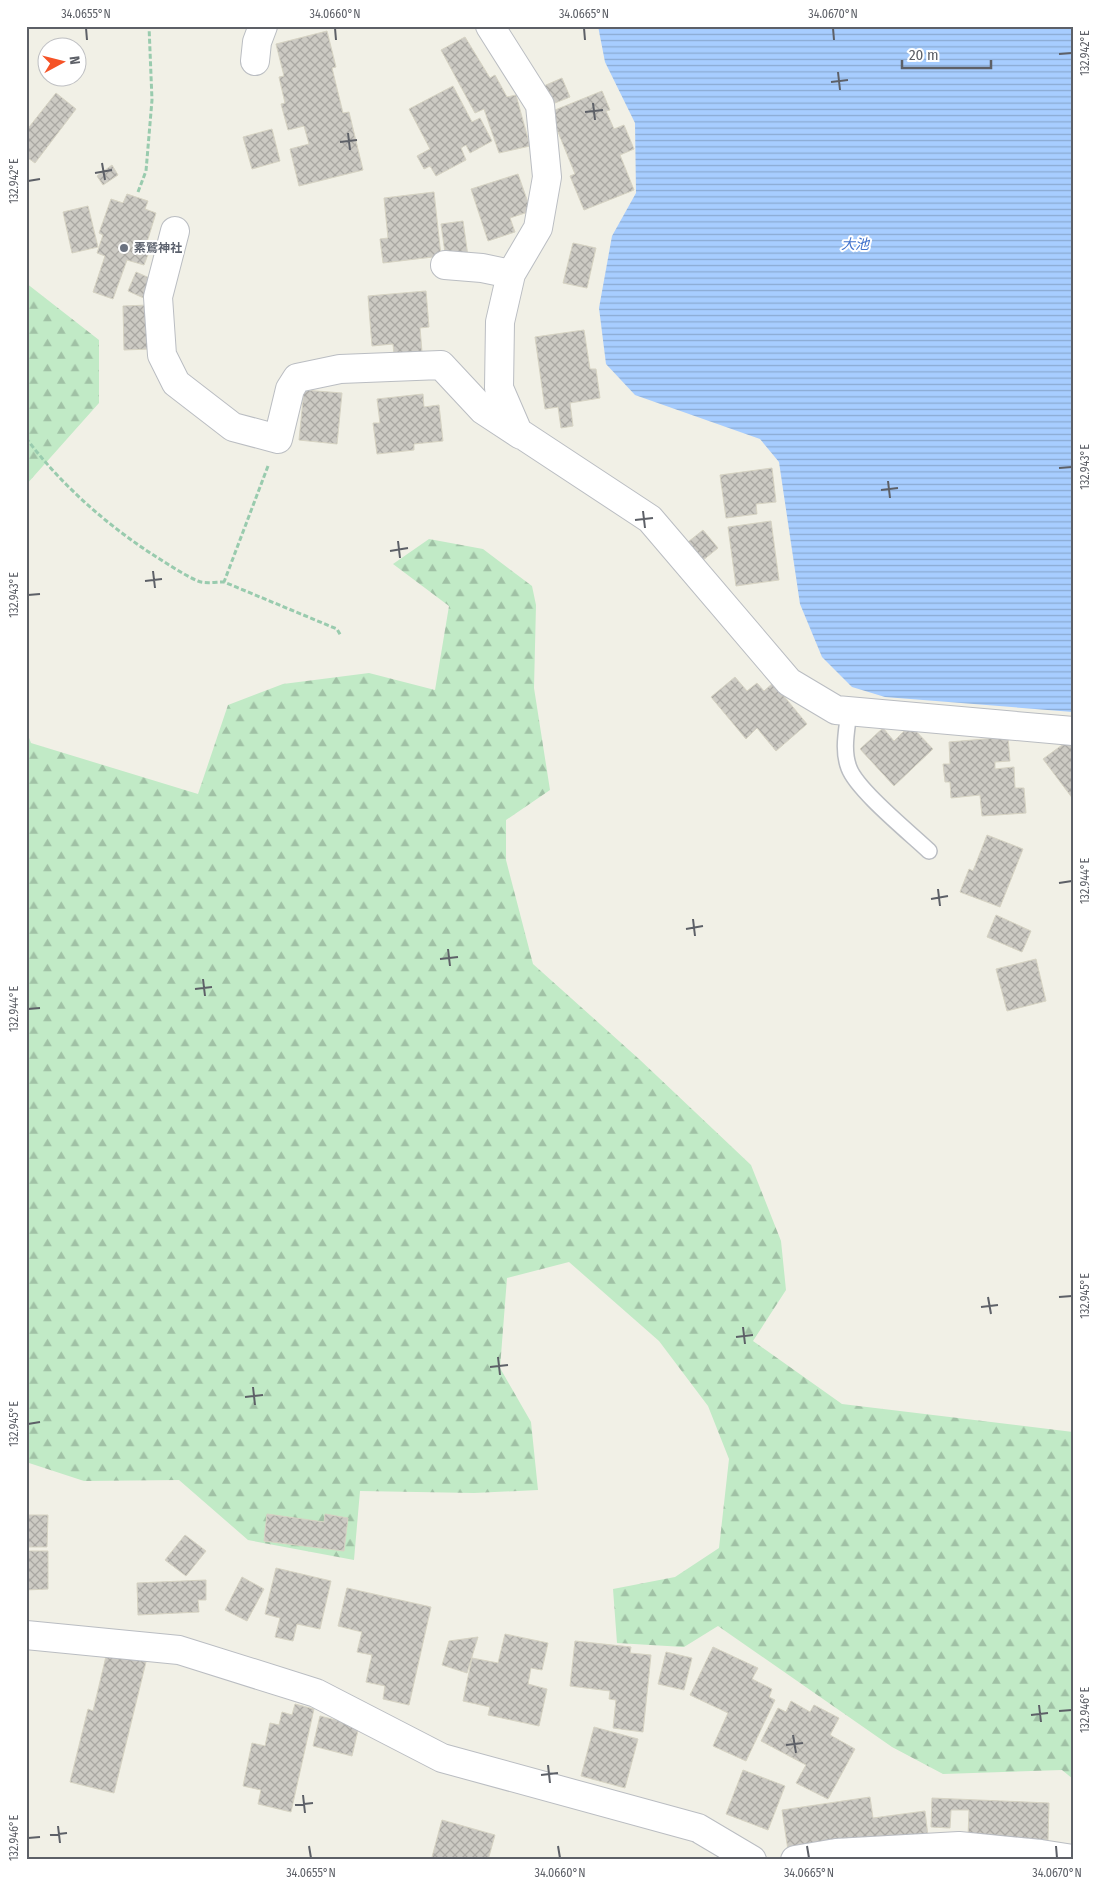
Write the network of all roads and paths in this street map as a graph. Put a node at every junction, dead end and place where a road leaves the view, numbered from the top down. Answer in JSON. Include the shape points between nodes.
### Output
{"nodes":[{"id":1,"x":149,"y":26,"type":"edge"},
{"id":2,"x":263,"y":26,"type":"edge"},
{"id":3,"x":490,"y":26,"type":"edge"},
{"id":4,"x":255,"y":61,"type":"dead end"},
{"id":5,"x":138,"y":192,"type":"dead end"},
{"id":6,"x":175,"y":231,"type":"dead end"},
{"id":7,"x":445,"y":265,"type":"dead end"},
{"id":8,"x":511,"y":274,"type":"junction"},
{"id":9,"x":26,"y":438,"type":"edge"},
{"id":10,"x":278,"y":439,"type":"junction"},
{"id":11,"x":543,"y":448,"type":"junction"},
{"id":12,"x":224,"y":582,"type":"junction"},
{"id":13,"x":341,"y":636,"type":"dead end"},
{"id":14,"x":849,"y":711,"type":"junction"},
{"id":15,"x":1073,"y":731,"type":"edge"},
{"id":16,"x":929,"y":852,"type":"dead end"},
{"id":17,"x":26,"y":1635,"type":"edge"},
{"id":18,"x":1073,"y":1859,"type":"edge"},
{"id":19,"x":752,"y":1860,"type":"edge"},
{"id":20,"x":795,"y":1860,"type":"edge"}],
"edges":[{"from":1,"to":5,"type":"path","via":[[152,100],[146,171]]},
{"from":2,"to":4,"type":"street"},
{"from":3,"to":8,"type":"street","via":[[540,105],[547,177],[538,228]]},
{"from":6,"to":10,"type":"street","via":[[158,297],[162,355],[176,383],[233,427]]},
{"from":7,"to":8,"type":"street"},
{"from":8,"to":11,"type":"street","via":[[500,322],[499,388],[518,432]]},
{"from":9,"to":12,"type":"path","via":[[42,460],[131,541],[200,582]]},
{"from":10,"to":11,"type":"street","via":[[290,389],[297,378],[340,369],[441,364],[483,410]]},
{"from":10,"to":12,"type":"path"},
{"from":11,"to":14,"type":"street","via":[[650,519],[788,682],[836,710]]},
{"from":12,"to":13,"type":"path","via":[[338,629]]},
{"from":14,"to":15,"type":"street"},
{"from":14,"to":16,"type":"lane","via":[[845,749],[849,768],[858,784]]},
{"from":17,"to":19,"type":"street","via":[[180,1650],[316,1693],[442,1758],[698,1828]]},
{"from":18,"to":20,"type":"street","via":[[959,1846],[836,1853]]}]}
